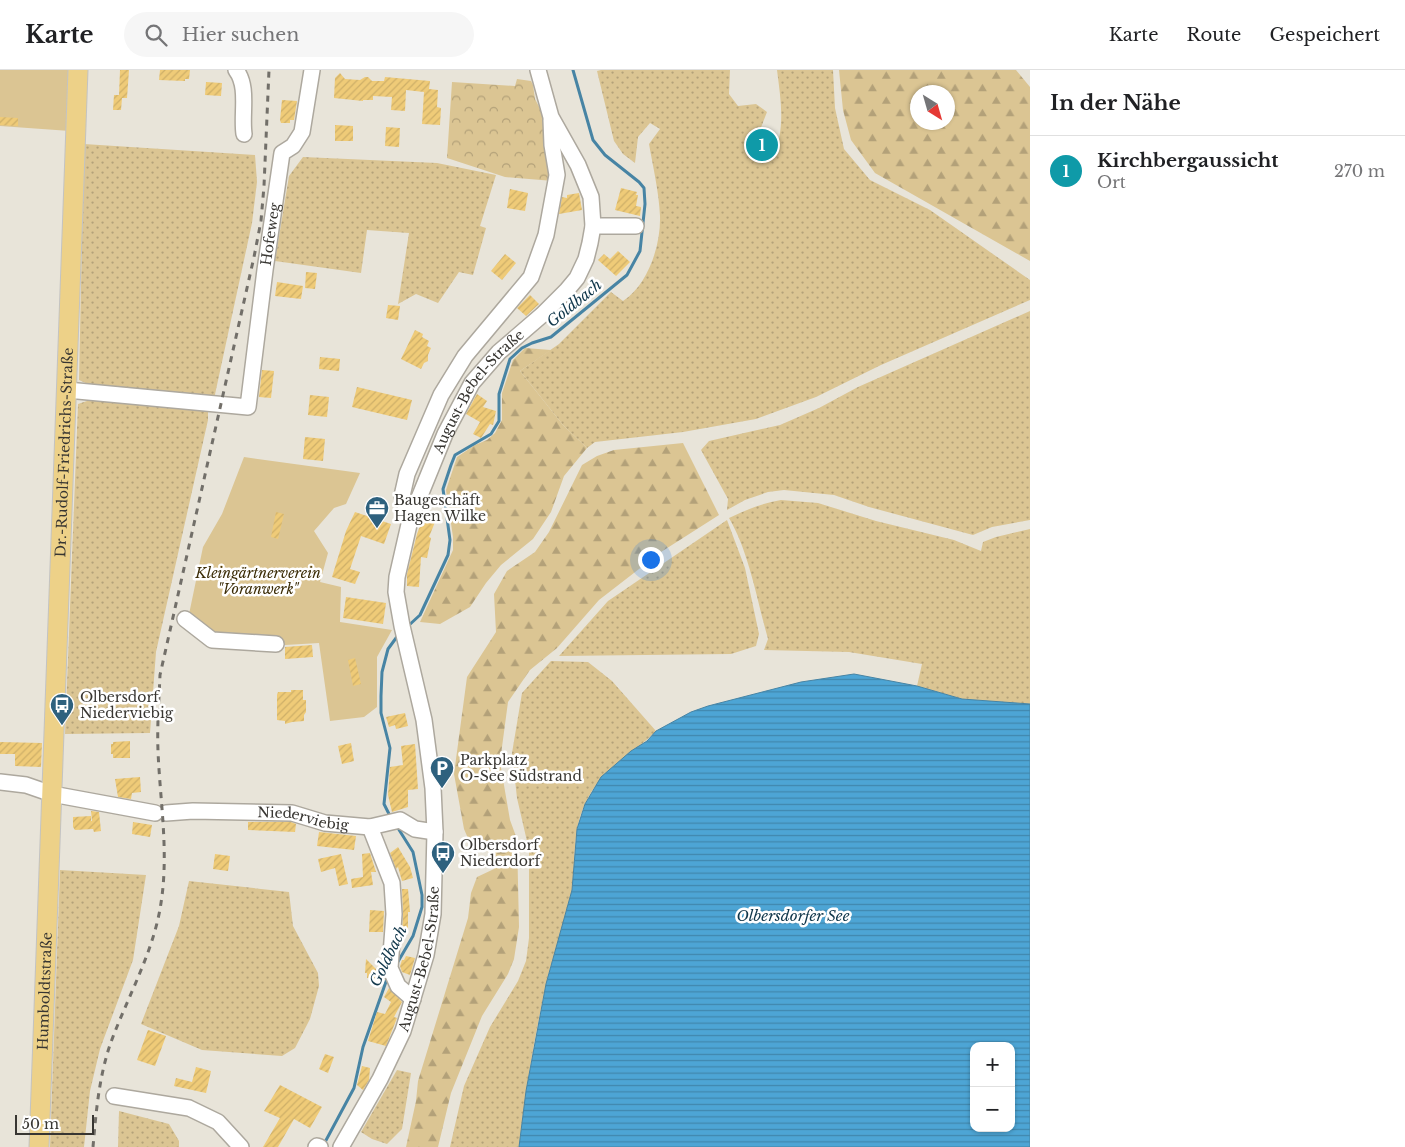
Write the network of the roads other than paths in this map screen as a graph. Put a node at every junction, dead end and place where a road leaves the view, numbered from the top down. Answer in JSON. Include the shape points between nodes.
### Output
{"nodes":[{"id":1,"x":78,"y":70,"type":"edge"},
{"id":2,"x":236,"y":70,"type":"edge"},
{"id":3,"x":312,"y":70,"type":"edge"},
{"id":4,"x":538,"y":70,"type":"edge"},
{"id":5,"x":551,"y":117,"type":"junction"},
{"id":6,"x":244,"y":134,"type":"dead end"},
{"id":7,"x":593,"y":226,"type":"junction"},
{"id":8,"x":636,"y":226,"type":"dead end"},
{"id":9,"x":67,"y":390,"type":"junction"},
{"id":10,"x":410,"y":520,"type":"junction"},
{"id":11,"x":185,"y":619,"type":"dead end"},
{"id":12,"x":276,"y":644,"type":"dead end"},
{"id":13,"x":0,"y":782,"type":"edge"},
{"id":14,"x":52,"y":794,"type":"junction"},
{"id":15,"x":370,"y":827,"type":"junction"},
{"id":16,"x":435,"y":832,"type":"junction"},
{"id":17,"x":51,"y":834,"type":"joint"},
{"id":18,"x":414,"y":999,"type":"junction"},
{"id":19,"x":114,"y":1096,"type":"dead end"},
{"id":20,"x":39,"y":1147,"type":"edge"},
{"id":21,"x":241,"y":1147,"type":"edge"},
{"id":22,"x":341,"y":1147,"type":"edge"}],
"edges":[{"from":1,"to":9,"type":"main road","name":"Dr.-Rudolf-Friedrichs-Straße"},
{"from":2,"to":6,"type":"street","via":[[242,82]]},
{"from":3,"to":9,"type":"street","name":"Hofeweg","via":[[302,132],[293,146],[282,153],[248,407]]},
{"from":4,"to":5,"type":"street","name":"August-Bebel-Straße"},
{"from":5,"to":7,"type":"street","name":"August-Bebel-Straße","via":[[586,182]]},
{"from":5,"to":10,"type":"street","name":"August-Bebel-Straße","via":[[557,175],[543,243],[531,277],[465,356],[441,395],[407,474],[402,496]]},
{"from":7,"to":8,"type":"street"},
{"from":7,"to":10,"type":"street","name":"August-Bebel-Straße","via":[[586,259],[576,278],[542,315],[499,352],[472,383],[445,434]]},
{"from":9,"to":14,"type":"main road","name":"Dr.-Rudolf-Friedrichs-Straße"},
{"from":10,"to":16,"type":"street","name":"August-Bebel-Straße","via":[[396,592],[424,720]]},
{"from":11,"to":12,"type":"street","via":[[212,640]]},
{"from":13,"to":14,"type":"street","name":"Niederviebig","via":[[26,785]]},
{"from":14,"to":15,"type":"street","name":"Niederviebig","via":[[161,813],[292,813],[325,824]]},
{"from":14,"to":17,"type":"main road","name":"Dr.-Rudolf-Friedrichs-Straße"},
{"from":15,"to":16,"type":"street","name":"Niederviebig","via":[[394,822]]},
{"from":15,"to":18,"type":"street","via":[[392,882],[392,974],[398,986]]},
{"from":16,"to":18,"type":"street","name":"August-Bebel-Straße","via":[[433,914]]},
{"from":17,"to":20,"type":"main road","name":"Humboldtstraße"},
{"from":18,"to":22,"type":"street","name":"August-Bebel-Straße","via":[[395,1049]]},
{"from":19,"to":21,"type":"street","via":[[188,1108],[218,1122]]}]}
